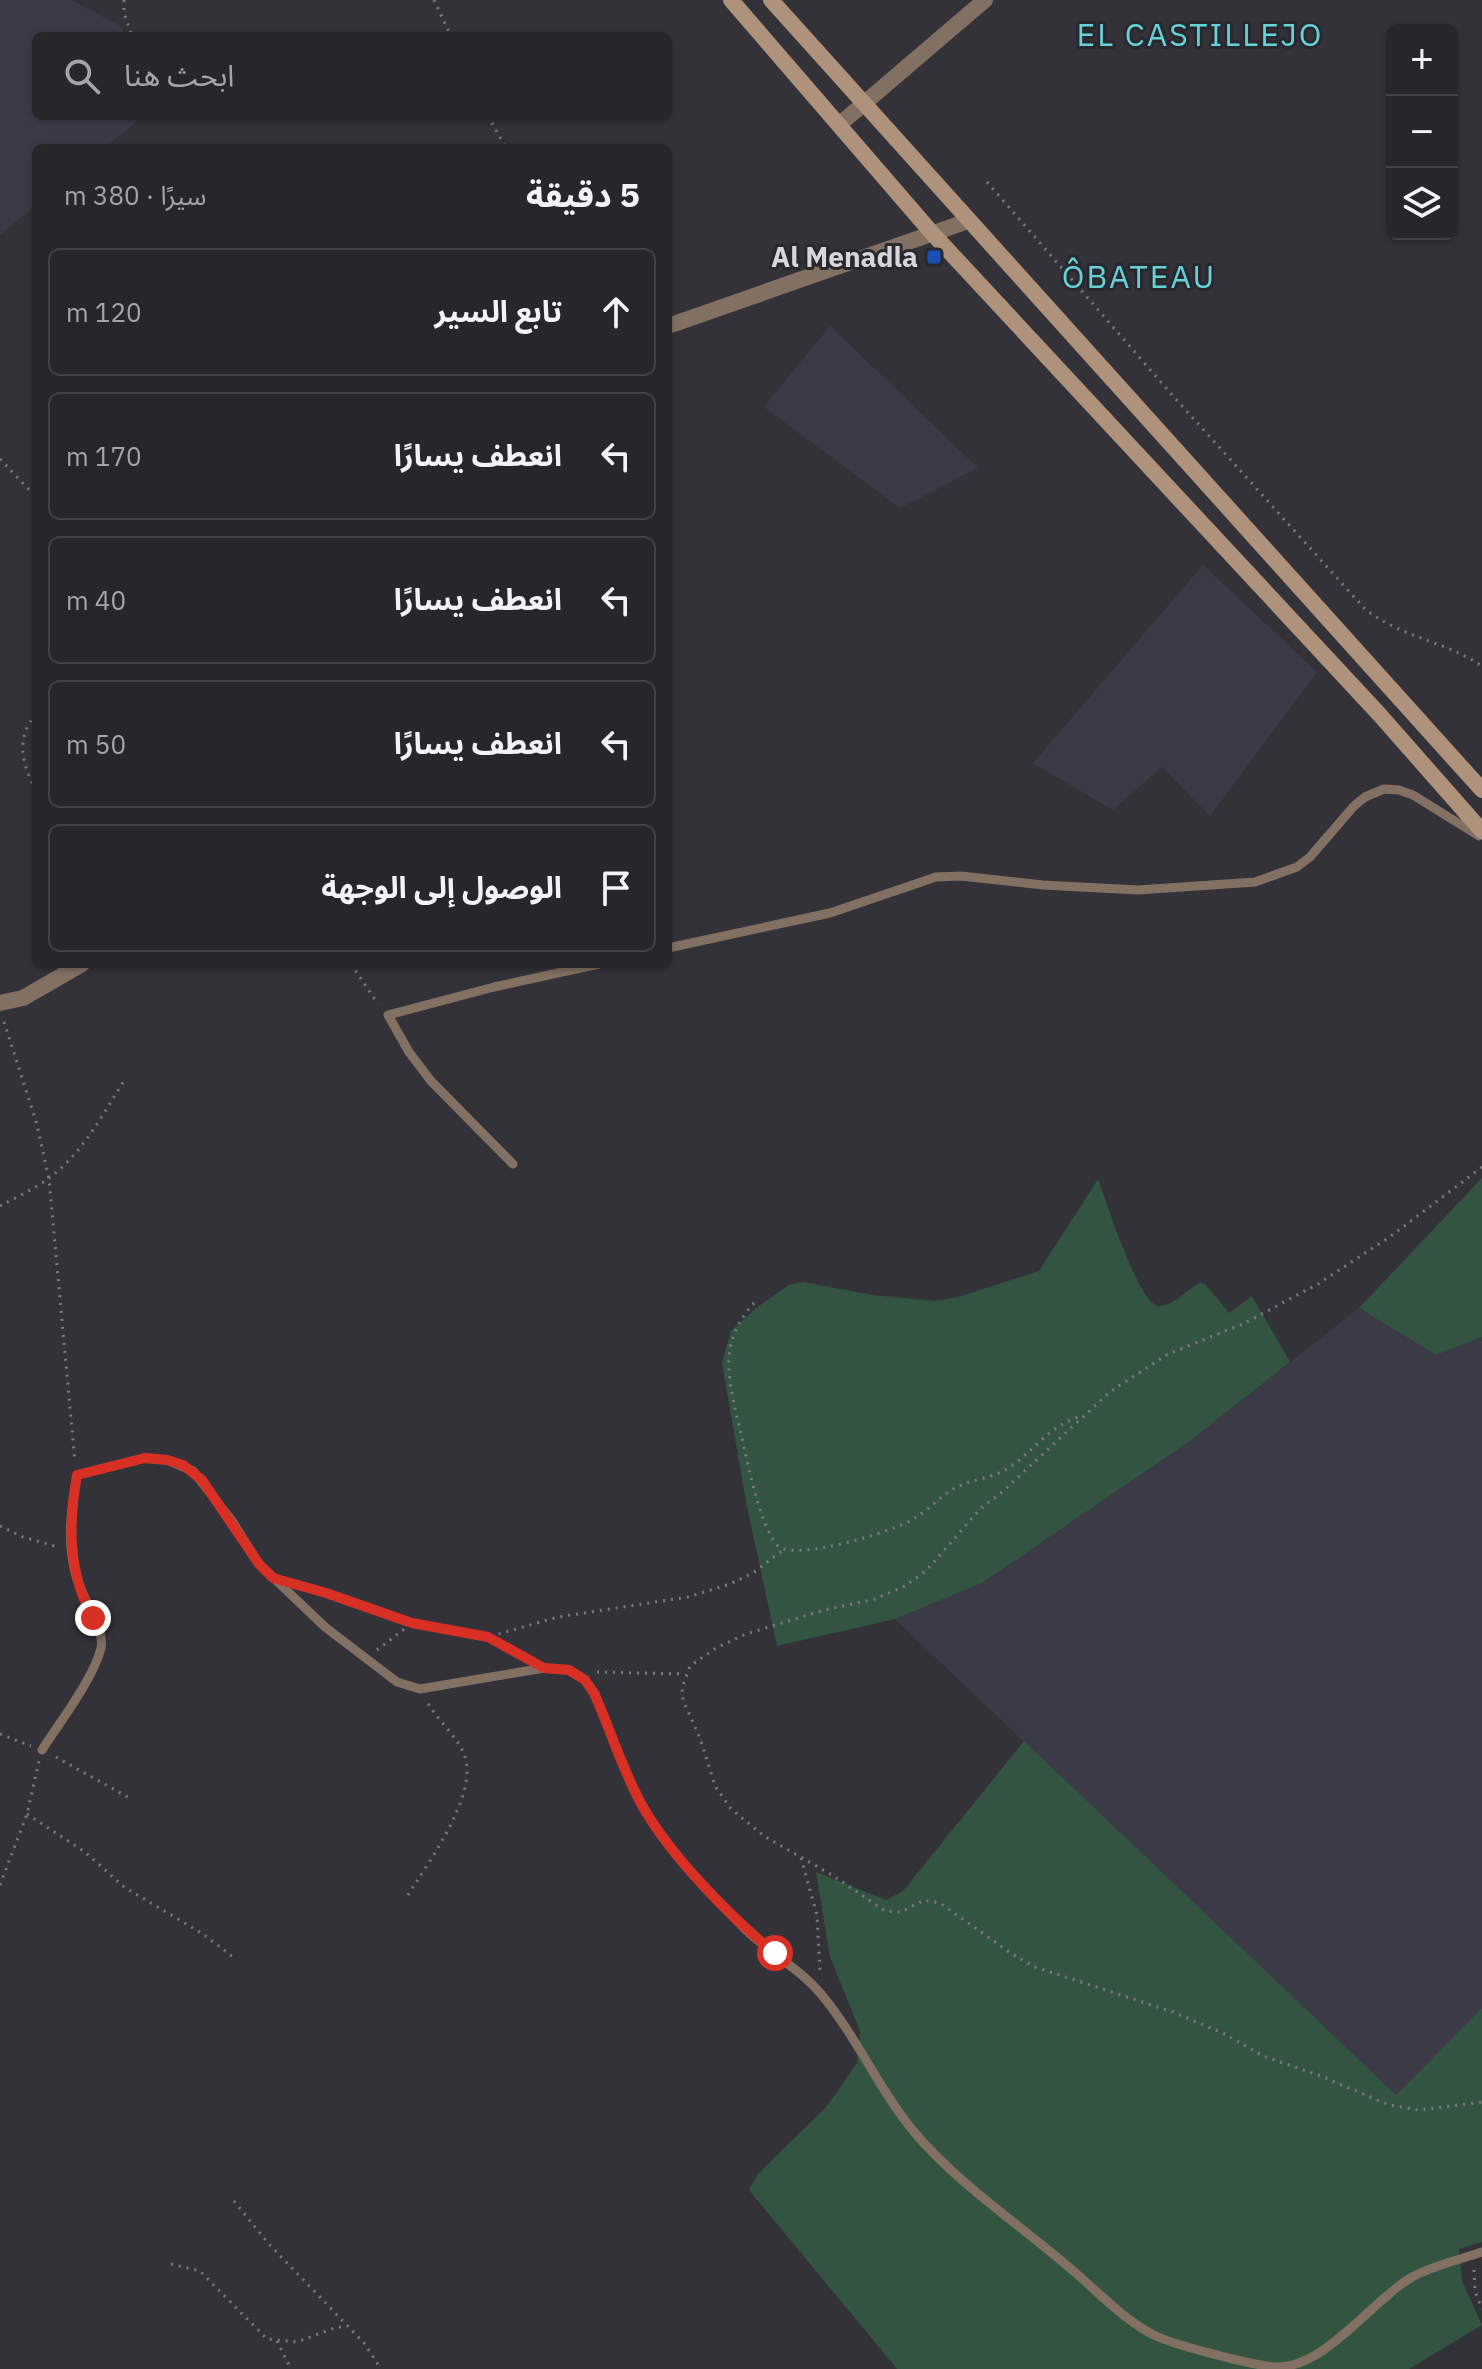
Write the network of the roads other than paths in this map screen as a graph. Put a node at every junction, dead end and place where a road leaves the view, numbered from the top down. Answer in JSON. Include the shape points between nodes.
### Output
{"nodes":[{"id":1,"x":731,"y":0,"type":"edge"},
{"id":2,"x":771,"y":0,"type":"edge"},
{"id":3,"x":985,"y":0,"type":"edge"},
{"id":4,"x":864,"y":104,"type":"junction"},
{"id":5,"x":840,"y":124,"type":"junction"},
{"id":6,"x":968,"y":221,"type":"junction"},
{"id":7,"x":932,"y":233,"type":"junction"},
{"id":8,"x":672,"y":325,"type":"edge"},
{"id":9,"x":1482,"y":790,"type":"edge"},
{"id":10,"x":1482,"y":831,"type":"edge"},
{"id":11,"x":1482,"y":838,"type":"edge"},
{"id":12,"x":672,"y":947,"type":"edge"},
{"id":13,"x":75,"y":968,"type":"edge"},
{"id":14,"x":581,"y":968,"type":"edge"},
{"id":15,"x":0,"y":1003,"type":"edge"},
{"id":16,"x":513,"y":1164,"type":"dead end"},
{"id":17,"x":42,"y":1750,"type":"road end"},
{"id":18,"x":1478,"y":2253,"type":"edge"}],
"edges":[{"from":1,"to":5,"type":"main road"},
{"from":2,"to":4,"type":"main road"},
{"from":3,"to":4,"type":"street"},
{"from":4,"to":5,"type":"street"},
{"from":4,"to":6,"type":"main road"},
{"from":5,"to":7,"type":"main road"},
{"from":6,"to":7,"type":"street"},
{"from":6,"to":9,"type":"main road"},
{"from":7,"to":8,"type":"street"},
{"from":7,"to":10,"type":"main road"},
{"from":11,"to":12,"type":"lane","via":[[1413,795],[1384,789],[1354,806],[1297,867],[1255,882],[1138,890],[936,877],[830,913]]},
{"from":13,"to":15,"type":"street","via":[[23,998]]},
{"from":14,"to":16,"type":"lane","via":[[388,1015],[431,1081]]},
{"from":17,"to":18,"type":"lane","via":[[101,1648],[99,1628],[80,1588],[70,1548],[77,1475],[145,1458],[183,1465],[202,1480],[259,1564],[325,1627],[397,1682],[420,1689],[544,1668],[571,1671],[585,1680],[643,1807],[665,1839],[748,1931],[820,1993],[915,2133],[999,2212],[1152,2335],[1277,2367],[1296,2363],[1352,2328],[1410,2278]]}]}
